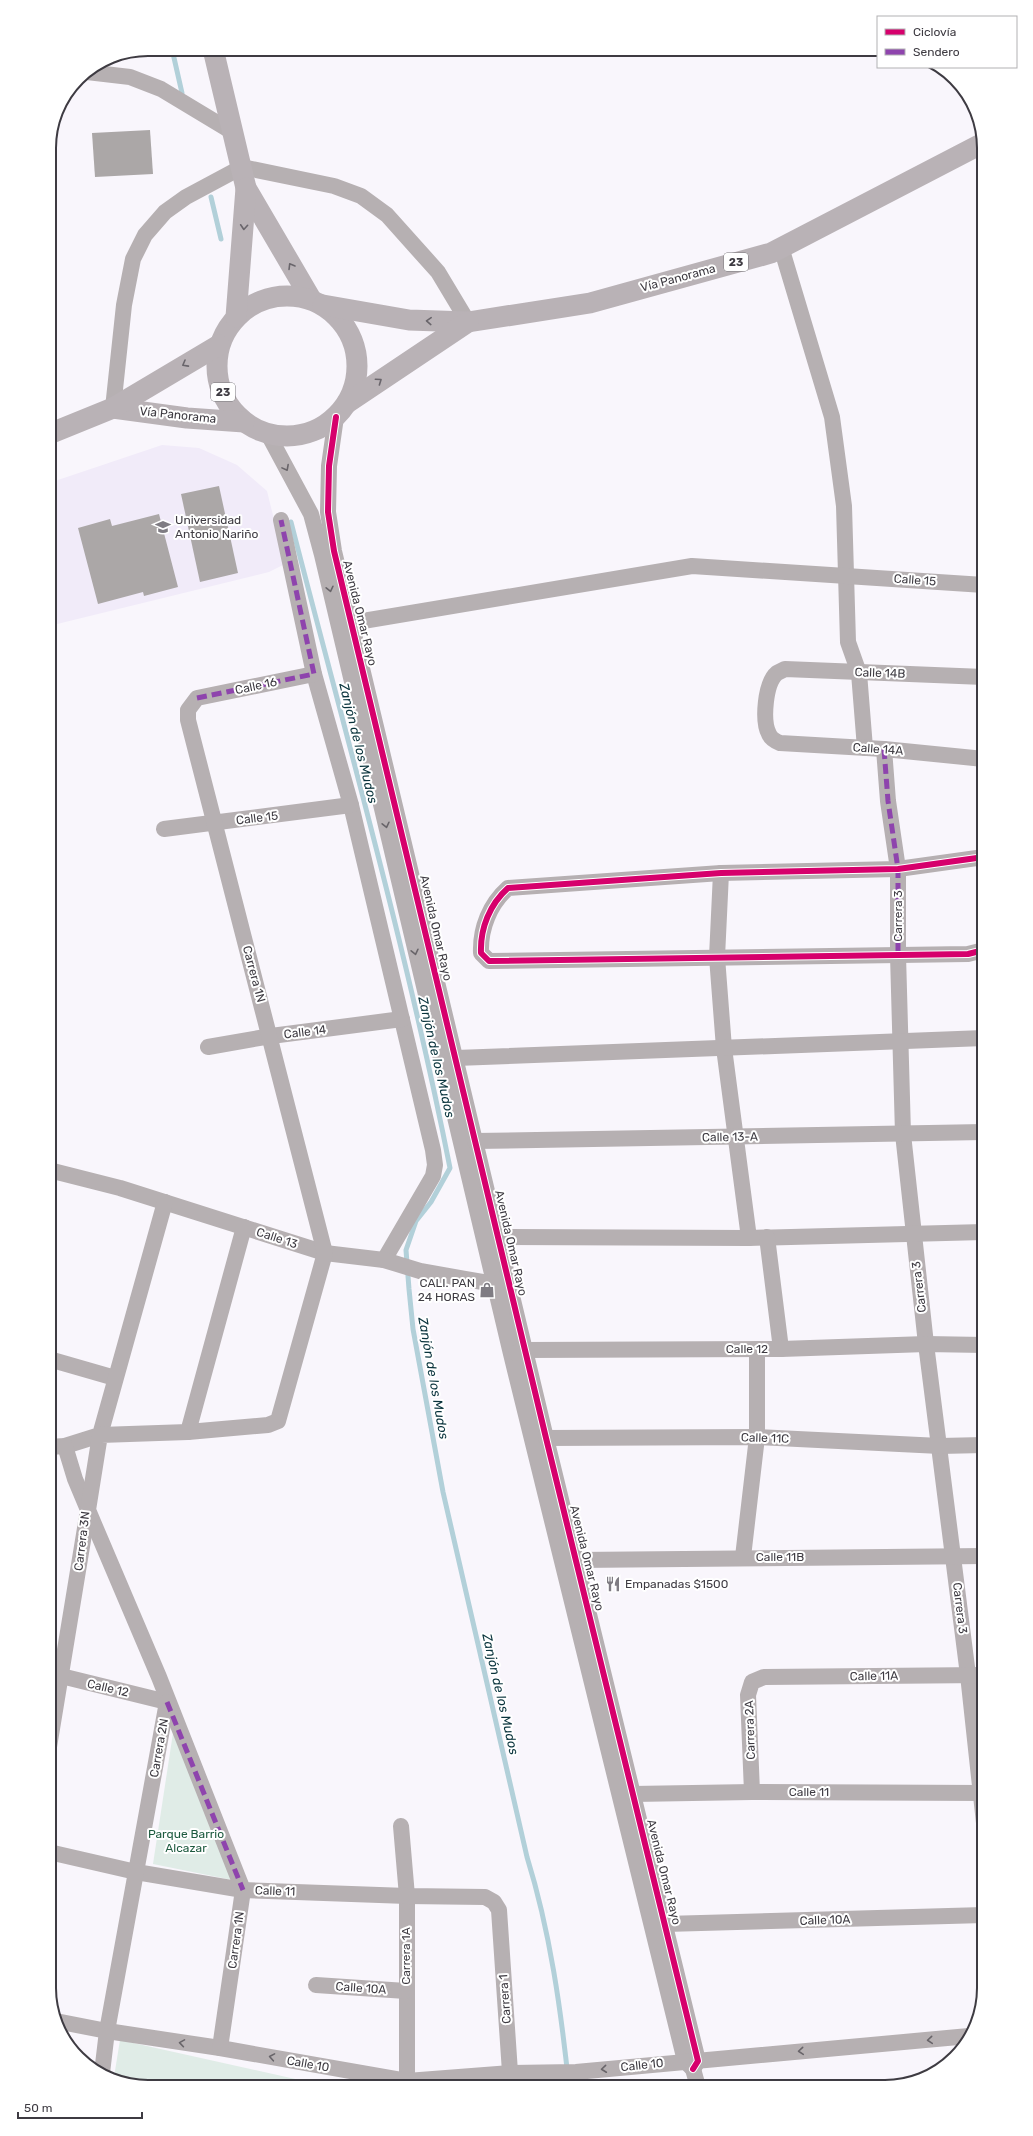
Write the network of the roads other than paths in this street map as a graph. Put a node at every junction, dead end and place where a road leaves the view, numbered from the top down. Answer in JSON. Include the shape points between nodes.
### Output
{"nodes":[{"id":1,"x":215,"y":56,"type":"edge"},
{"id":2,"x":96,"y":73,"type":"edge"},
{"id":3,"x":234,"y":133,"type":"junction"},
{"id":4,"x":977,"y":146,"type":"edge"},
{"id":5,"x":242,"y":167,"type":"junction"},
{"id":6,"x":246,"y":188,"type":"junction"},
{"id":7,"x":781,"y":247,"type":"junction"},
{"id":8,"x":317,"y":302,"type":"junction"},
{"id":9,"x":236,"y":317,"type":"junction"},
{"id":10,"x":468,"y":322,"type":"junction"},
{"id":11,"x":219,"y":346,"type":"junction"},
{"id":12,"x":113,"y":408,"type":"junction"},
{"id":13,"x":341,"y":410,"type":"junction"},
{"id":14,"x":244,"y":422,"type":"junction"},
{"id":15,"x":56,"y":431,"type":"edge"},
{"id":16,"x":268,"y":434,"type":"junction"},
{"id":17,"x":281,"y":520,"type":"dead end"},
{"id":18,"x":846,"y":576,"type":"junction"},
{"id":19,"x":977,"y":585,"type":"edge"},
{"id":20,"x":351,"y":623,"type":"junction"},
{"id":21,"x":860,"y":673,"type":"junction"},
{"id":22,"x":314,"y":674,"type":"junction"},
{"id":23,"x":977,"y":677,"type":"edge"},
{"id":24,"x":198,"y":698,"type":"joint"},
{"id":25,"x":773,"y":740,"type":"joint"},
{"id":26,"x":865,"y":748,"type":"junction"},
{"id":27,"x":884,"y":749,"type":"junction"},
{"id":28,"x":977,"y":758,"type":"edge"},
{"id":29,"x":351,"y":806,"type":"junction"},
{"id":30,"x":213,"y":823,"type":"junction"},
{"id":31,"x":164,"y":829,"type":"dead end"},
{"id":32,"x":977,"y":858,"type":"edge"},
{"id":33,"x":898,"y":869,"type":"junction"},
{"id":34,"x":721,"y":873,"type":"junction"},
{"id":35,"x":977,"y":952,"type":"edge"},
{"id":36,"x":898,"y":955,"type":"junction"},
{"id":37,"x":717,"y":958,"type":"junction"},
{"id":38,"x":402,"y":1019,"type":"junction"},
{"id":39,"x":270,"y":1036,"type":"junction"},
{"id":40,"x":977,"y":1038,"type":"edge"},
{"id":41,"x":901,"y":1041,"type":"junction"},
{"id":42,"x":208,"y":1047,"type":"dead end"},
{"id":43,"x":724,"y":1048,"type":"junction"},
{"id":44,"x":456,"y":1058,"type":"junction"},
{"id":45,"x":977,"y":1132,"type":"edge"},
{"id":46,"x":903,"y":1134,"type":"junction"},
{"id":47,"x":735,"y":1137,"type":"junction"},
{"id":48,"x":475,"y":1141,"type":"junction"},
{"id":49,"x":56,"y":1172,"type":"edge"},
{"id":50,"x":164,"y":1202,"type":"junction"},
{"id":51,"x":244,"y":1227,"type":"junction"},
{"id":52,"x":977,"y":1232,"type":"edge"},
{"id":53,"x":913,"y":1233,"type":"junction"},
{"id":54,"x":498,"y":1237,"type":"junction"},
{"id":55,"x":766,"y":1237,"type":"junction"},
{"id":56,"x":749,"y":1238,"type":"junction"},
{"id":57,"x":325,"y":1253,"type":"junction"},
{"id":58,"x":384,"y":1260,"type":"junction"},
{"id":59,"x":501,"y":1282,"type":"junction"},
{"id":60,"x":926,"y":1344,"type":"junction"},
{"id":61,"x":977,"y":1345,"type":"edge"},
{"id":62,"x":781,"y":1349,"type":"junction"},
{"id":63,"x":758,"y":1350,"type":"junction"},
{"id":64,"x":518,"y":1352,"type":"junction"},
{"id":65,"x":56,"y":1361,"type":"edge"},
{"id":66,"x":115,"y":1378,"type":"junction"},
{"id":67,"x":188,"y":1432,"type":"junction"},
{"id":68,"x":100,"y":1435,"type":"junction"},
{"id":69,"x":757,"y":1437,"type":"junction"},
{"id":70,"x":546,"y":1438,"type":"junction"},
{"id":71,"x":65,"y":1446,"type":"junction"},
{"id":72,"x":940,"y":1446,"type":"junction"},
{"id":73,"x":977,"y":1446,"type":"edge"},
{"id":74,"x":56,"y":1447,"type":"edge"},
{"id":75,"x":88,"y":1510,"type":"junction"},
{"id":76,"x":954,"y":1556,"type":"junction"},
{"id":77,"x":977,"y":1556,"type":"edge"},
{"id":78,"x":743,"y":1557,"type":"junction"},
{"id":79,"x":577,"y":1560,"type":"junction"},
{"id":80,"x":56,"y":1670,"type":"edge"},
{"id":81,"x":56,"y":1675,"type":"edge"},
{"id":82,"x":976,"y":1675,"type":"edge"},
{"id":83,"x":764,"y":1677,"type":"joint"},
{"id":84,"x":977,"y":1694,"type":"edge"},
{"id":85,"x":167,"y":1702,"type":"junction"},
{"id":86,"x":752,"y":1792,"type":"junction"},
{"id":87,"x":977,"y":1792,"type":"edge"},
{"id":88,"x":634,"y":1794,"type":"junction"},
{"id":89,"x":401,"y":1826,"type":"dead end"},
{"id":90,"x":56,"y":1854,"type":"edge"},
{"id":91,"x":136,"y":1872,"type":"junction"},
{"id":92,"x":243,"y":1890,"type":"junction"},
{"id":93,"x":407,"y":1896,"type":"junction"},
{"id":94,"x":499,"y":1910,"type":"joint"},
{"id":95,"x":977,"y":1915,"type":"edge"},
{"id":96,"x":665,"y":1924,"type":"junction"},
{"id":97,"x":316,"y":1985,"type":"dead end"},
{"id":98,"x":406,"y":1991,"type":"junction"},
{"id":99,"x":63,"y":2022,"type":"edge"},
{"id":100,"x":107,"y":2031,"type":"junction"},
{"id":101,"x":963,"y":2037,"type":"edge"},
{"id":102,"x":220,"y":2048,"type":"junction"},
{"id":103,"x":692,"y":2063,"type":"junction"},
{"id":104,"x":103,"y":2068,"type":"edge"},
{"id":105,"x":386,"y":2080,"type":"edge"},
{"id":106,"x":407,"y":2080,"type":"edge"},
{"id":107,"x":511,"y":2080,"type":"edge"},
{"id":108,"x":696,"y":2080,"type":"edge"}],
"edges":[{"from":1,"to":3,"type":"main road"},
{"from":2,"to":3,"type":"street","via":[[130,77],[161,89]]},
{"from":3,"to":5,"type":"main road"},
{"from":4,"to":7,"type":"main road","name":"Vía Panorama","number":"23"},
{"from":5,"to":6,"type":"main road"},
{"from":5,"to":10,"type":"street","via":[[334,186],[362,196],[387,215],[438,272]]},
{"from":5,"to":12,"type":"street","via":[[186,196],[165,212],[145,235],[133,259]]},
{"from":8,"to":6,"type":"main road","one_way":true},
{"from":6,"to":9,"type":"main road","one_way":true},
{"from":7,"to":10,"type":"main road","name":"Vía Panorama","number":"23","via":[[771,253],[590,303]]},
{"from":7,"to":18,"type":"street","via":[[832,418],[844,506]]},
{"from":8,"to":9,"type":"main road","number":"23","via":[[298,295],[271,296],[246,308]]},
{"from":10,"to":8,"type":"main road","name":"Vía Panorama","number":"23","one_way":true,"via":[[402,319]]},
{"from":8,"to":13,"type":"main road","number":"23","via":[[340,319],[352,338],[358,360],[356,382]]},
{"from":9,"to":11,"type":"main road","number":"23","via":[[226,330]]},
{"from":13,"to":10,"type":"main road","name":"Vía Panorama","number":"23","one_way":true},
{"from":11,"to":12,"type":"main road","name":"Vía Panorama","number":"23","one_way":true},
{"from":11,"to":14,"type":"main road","number":"23","via":[[216,366],[220,387],[229,406]]},
{"from":12,"to":14,"type":"main road","name":"Vía Panorama","number":"23","via":[[187,418]]},
{"from":12,"to":15,"type":"main road","name":"Vía Panorama","number":"23"},
{"from":13,"to":16,"type":"main road","number":"23","via":[[311,432],[282,436]]},
{"from":13,"to":20,"type":"street","name":"Avenida Omar Rayo","via":[[329,466],[328,512],[334,551]]},
{"from":14,"to":16,"type":"main road","number":"23"},
{"from":16,"to":59,"type":"street","name":"Avenida Omar Rayo","one_way":true,"via":[[313,521]]},
{"from":17,"to":22,"type":"street"},
{"from":18,"to":19,"type":"street","name":"Calle 15"},
{"from":18,"to":20,"type":"street","name":"Calle 15","via":[[692,566]]},
{"from":18,"to":21,"type":"street","via":[[848,642]]},
{"from":20,"to":44,"type":"street","name":"Avenida Omar Rayo"},
{"from":21,"to":23,"type":"street","name":"Calle 14B"},
{"from":21,"to":25,"type":"street","name":"Calle 14B","via":[[785,669],[777,673],[767,695],[765,711],[768,733]]},
{"from":21,"to":26,"type":"street"},
{"from":22,"to":24,"type":"street","name":"Calle 16"},
{"from":22,"to":29,"type":"street"},
{"from":24,"to":30,"type":"street","name":"Carrera 1N","via":[[188,710],[188,720]]},
{"from":25,"to":26,"type":"street","name":"Calle 14A","via":[[780,743]]},
{"from":26,"to":27,"type":"street","name":"Calle 14A"},
{"from":27,"to":28,"type":"street","name":"Calle 14A"},
{"from":27,"to":33,"type":"street","name":"Carrera 3","via":[[888,801]]},
{"from":29,"to":30,"type":"street","name":"Calle 15"},
{"from":29,"to":38,"type":"street"},
{"from":30,"to":31,"type":"street","name":"Calle 15"},
{"from":30,"to":39,"type":"street","name":"Carrera 1N"},
{"from":32,"to":33,"type":"street"},
{"from":33,"to":34,"type":"street"},
{"from":33,"to":36,"type":"street","name":"Carrera 3"},
{"from":34,"to":37,"type":"street"},
{"from":34,"to":37,"type":"street","via":[[508,888],[490,908],[480,942],[480,953],[490,961]]},
{"from":35,"to":36,"type":"street"},
{"from":36,"to":37,"type":"street"},
{"from":36,"to":41,"type":"street","name":"Carrera 3"},
{"from":37,"to":43,"type":"street"},
{"from":38,"to":39,"type":"street","name":"Calle 14"},
{"from":38,"to":58,"type":"street","via":[[435,1165],[433,1176]]},
{"from":39,"to":42,"type":"street","name":"Calle 14"},
{"from":39,"to":57,"type":"street","name":"Carrera 1N"},
{"from":40,"to":41,"type":"street"},
{"from":41,"to":43,"type":"street"},
{"from":41,"to":46,"type":"street","name":"Carrera 3"},
{"from":43,"to":44,"type":"street"},
{"from":43,"to":47,"type":"street"},
{"from":44,"to":48,"type":"street","name":"Avenida Omar Rayo"},
{"from":45,"to":46,"type":"street","name":"Calle 13-A"},
{"from":46,"to":47,"type":"street","name":"Calle 13-A"},
{"from":46,"to":53,"type":"street","name":"Carrera 3"},
{"from":47,"to":48,"type":"street","name":"Calle 13-A"},
{"from":47,"to":56,"type":"street"},
{"from":48,"to":54,"type":"street","name":"Avenida Omar Rayo"},
{"from":49,"to":50,"type":"street","name":"Calle 13"},
{"from":50,"to":51,"type":"street","name":"Calle 13"},
{"from":50,"to":66,"type":"street"},
{"from":51,"to":57,"type":"street","name":"Calle 13"},
{"from":51,"to":67,"type":"street"},
{"from":52,"to":53,"type":"street"},
{"from":53,"to":55,"type":"street"},
{"from":53,"to":60,"type":"street","name":"Carrera 3"},
{"from":54,"to":56,"type":"street"},
{"from":54,"to":59,"type":"street","name":"Avenida Omar Rayo"},
{"from":55,"to":56,"type":"street"},
{"from":55,"to":62,"type":"street"},
{"from":57,"to":58,"type":"street","name":"Calle 13"},
{"from":57,"to":67,"type":"street","via":[[278,1421],[268,1425]]},
{"from":58,"to":59,"type":"street","name":"Calle 13","via":[[420,1271]]},
{"from":59,"to":64,"type":"street","name":"Avenida Omar Rayo"},
{"from":60,"to":61,"type":"street","name":"Calle 12"},
{"from":60,"to":62,"type":"street","name":"Calle 12"},
{"from":60,"to":72,"type":"street","name":"Carrera 3"},
{"from":62,"to":63,"type":"street","name":"Calle 12"},
{"from":63,"to":64,"type":"street","name":"Calle 12"},
{"from":63,"to":69,"type":"street"},
{"from":64,"to":70,"type":"street","name":"Avenida Omar Rayo"},
{"from":64,"to":103,"type":"street","name":"Avenida Omar Rayo"},
{"from":65,"to":66,"type":"street"},
{"from":66,"to":68,"type":"street"},
{"from":67,"to":68,"type":"street"},
{"from":68,"to":71,"type":"street"},
{"from":68,"to":75,"type":"street"},
{"from":69,"to":70,"type":"street","name":"Calle 11C"},
{"from":69,"to":72,"type":"street","name":"Calle 11C"},
{"from":69,"to":78,"type":"street"},
{"from":70,"to":79,"type":"street","name":"Avenida Omar Rayo"},
{"from":71,"to":74,"type":"street"},
{"from":71,"to":75,"type":"street","name":"Carrera 3N"},
{"from":72,"to":73,"type":"street","name":"Calle 11C"},
{"from":72,"to":76,"type":"street","name":"Carrera 3"},
{"from":75,"to":80,"type":"street","name":"Carrera 3N"},
{"from":75,"to":85,"type":"street","name":"Carrera 2N","via":[[159,1677]]},
{"from":76,"to":77,"type":"street","name":"Calle 11B"},
{"from":76,"to":78,"type":"street","name":"Calle 11B"},
{"from":76,"to":82,"type":"street","name":"Carrera 3"},
{"from":78,"to":79,"type":"street","name":"Calle 11B"},
{"from":79,"to":88,"type":"street","name":"Avenida Omar Rayo"},
{"from":81,"to":85,"type":"street","name":"Calle 12"},
{"from":82,"to":83,"type":"street","name":"Calle 11A"},
{"from":82,"to":84,"type":"street","name":"Carrera 3"},
{"from":83,"to":86,"type":"street","name":"Carrera 2A","via":[[752,1682],[748,1695]]},
{"from":85,"to":91,"type":"street","name":"Carrera 2N"},
{"from":85,"to":92,"type":"street"},
{"from":86,"to":87,"type":"street","name":"Calle 11"},
{"from":86,"to":88,"type":"street","name":"Calle 11"},
{"from":88,"to":96,"type":"street","name":"Avenida Omar Rayo"},
{"from":89,"to":93,"type":"street","name":"Carrera 1A"},
{"from":90,"to":91,"type":"street","name":"Calle 11"},
{"from":91,"to":92,"type":"street","name":"Calle 11"},
{"from":91,"to":100,"type":"street","name":"Carrera 2N"},
{"from":92,"to":93,"type":"street","name":"Calle 11"},
{"from":92,"to":102,"type":"street","name":"Carrera 1N"},
{"from":93,"to":94,"type":"street","name":"Calle 11","via":[[485,1897],[494,1902]]},
{"from":93,"to":98,"type":"street","name":"Carrera 1A"},
{"from":94,"to":107,"type":"street","name":"Carrera 1"},
{"from":95,"to":96,"type":"street","name":"Calle 10A"},
{"from":96,"to":103,"type":"street","name":"Avenida Omar Rayo"},
{"from":97,"to":98,"type":"street","name":"Calle 10A"},
{"from":98,"to":106,"type":"street","name":"Carrera 1A"},
{"from":99,"to":100,"type":"street","name":"Calle 10"},
{"from":102,"to":100,"type":"street","name":"Calle 10","one_way":true},
{"from":100,"to":104,"type":"street","name":"Carrera 2N"},
{"from":101,"to":103,"type":"street","name":"Calle 10","one_way":true},
{"from":105,"to":102,"type":"street","name":"Calle 10","one_way":true},
{"from":103,"to":107,"type":"street","name":"Calle 10","one_way":true,"via":[[568,2072]]},
{"from":103,"to":108,"type":"street"}]}
